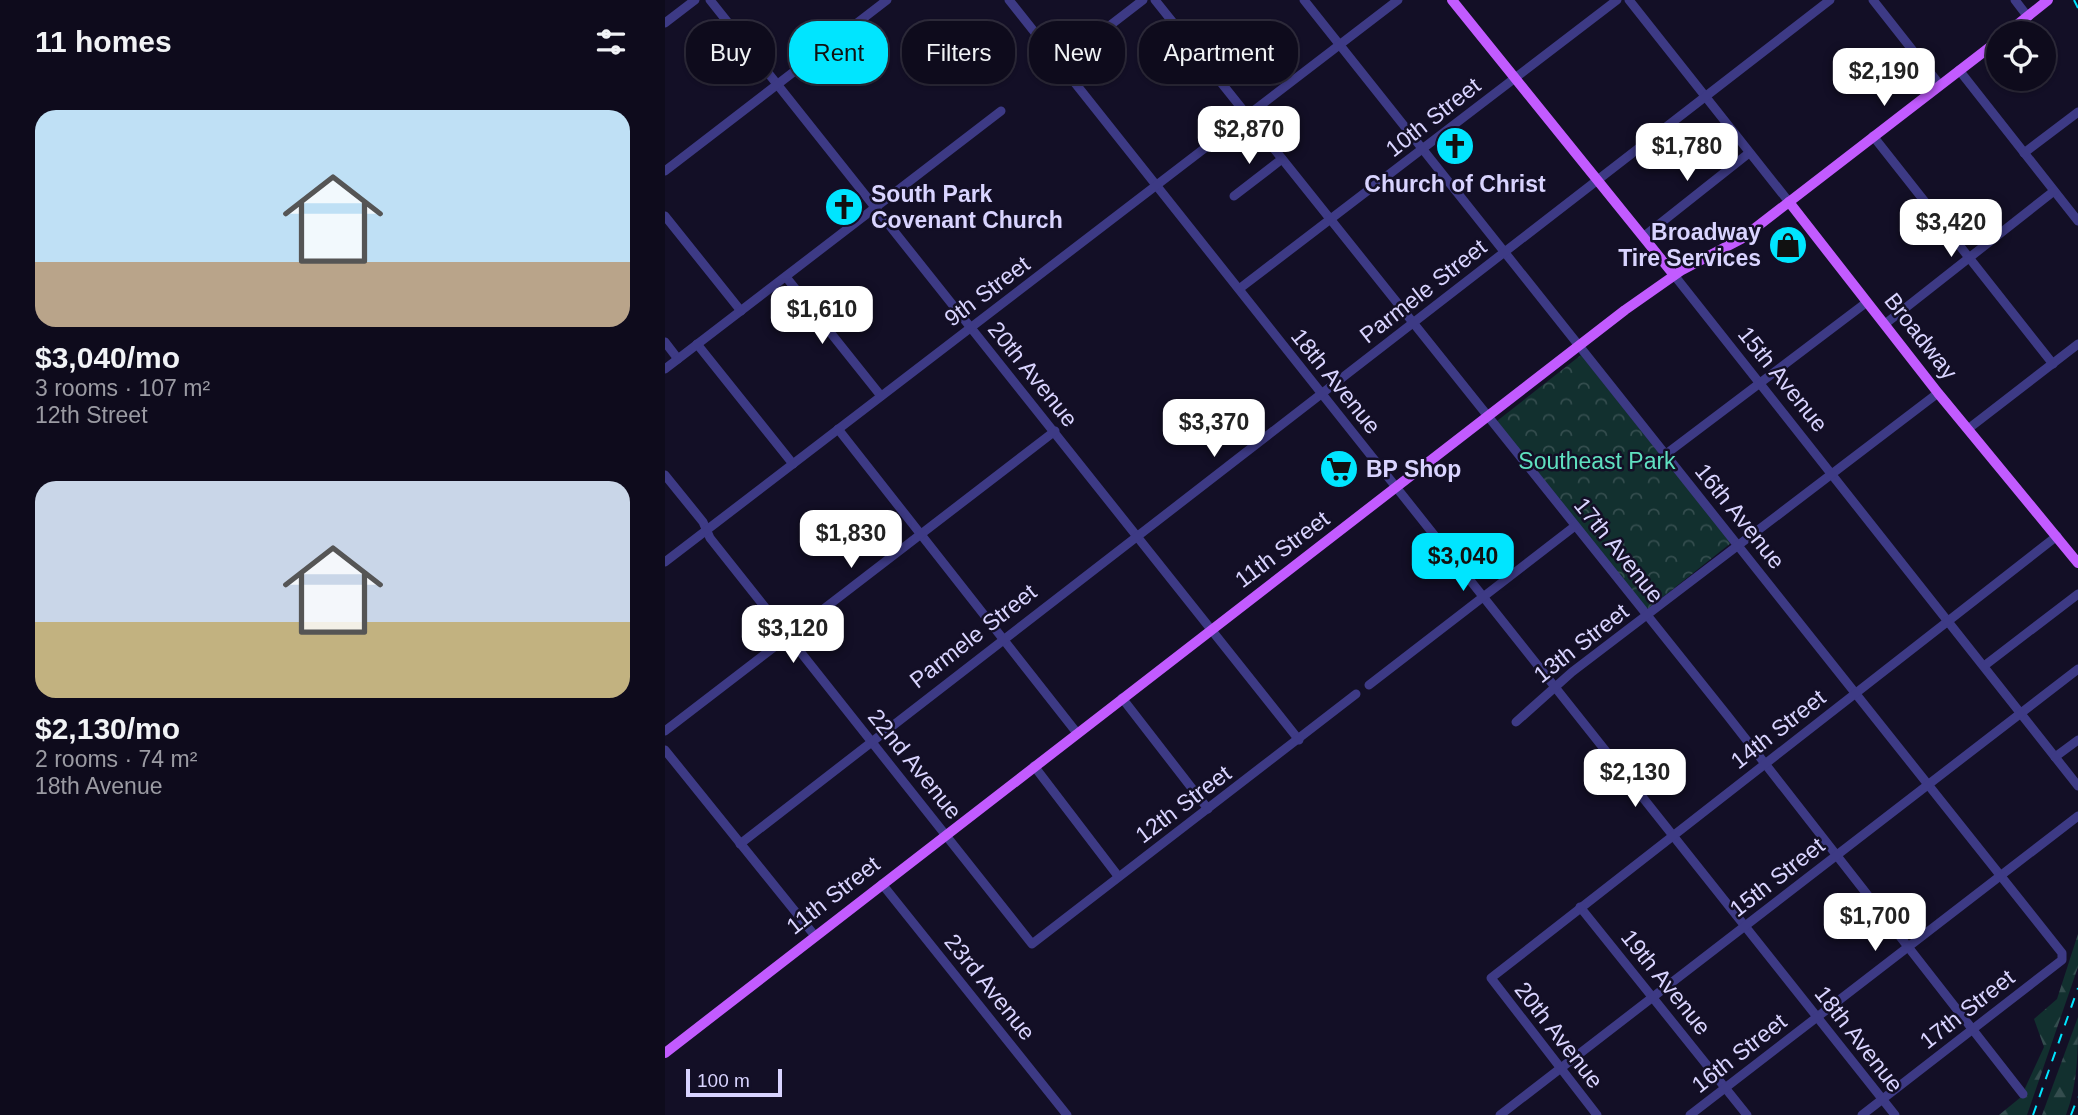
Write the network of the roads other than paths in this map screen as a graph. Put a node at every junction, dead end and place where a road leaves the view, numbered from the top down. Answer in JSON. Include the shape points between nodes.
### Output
{"nodes":[{"id":1,"x":695,"y":0,"type":"edge"},
{"id":2,"x":710,"y":0,"type":"edge"},
{"id":3,"x":887,"y":0,"type":"edge"},
{"id":4,"x":1009,"y":0,"type":"edge"},
{"id":5,"x":1143,"y":0,"type":"edge"},
{"id":6,"x":1155,"y":0,"type":"edge"},
{"id":7,"x":1304,"y":0,"type":"edge"},
{"id":8,"x":1398,"y":0,"type":"edge"},
{"id":9,"x":1452,"y":0,"type":"edge"},
{"id":10,"x":1617,"y":0,"type":"edge"},
{"id":11,"x":1629,"y":0,"type":"edge"},
{"id":12,"x":1831,"y":0,"type":"edge"},
{"id":13,"x":1873,"y":0,"type":"edge"},
{"id":14,"x":2015,"y":0,"type":"edge"},
{"id":15,"x":2049,"y":0,"type":"edge"},
{"id":16,"x":2028,"y":17,"type":"junction"},
{"id":17,"x":1116,"y":21,"type":"edge"},
{"id":18,"x":2023,"y":21,"type":"edge"},
{"id":19,"x":665,"y":23,"type":"edge"},
{"id":20,"x":1029,"y":25,"type":"edge"},
{"id":21,"x":1339,"y":44,"type":"junction"},
{"id":22,"x":1986,"y":50,"type":"edge"},
{"id":23,"x":1959,"y":70,"type":"junction"},
{"id":24,"x":1515,"y":78,"type":"junction"},
{"id":25,"x":1076,"y":84,"type":"edge"},
{"id":26,"x":778,"y":85,"type":"junction"},
{"id":27,"x":1940,"y":85,"type":"junction"},
{"id":28,"x":1706,"y":97,"type":"junction"},
{"id":29,"x":1002,"y":111,"type":"dead end"},
{"id":30,"x":2078,"y":112,"type":"edge"},
{"id":31,"x":1248,"y":116,"type":"junction"},
{"id":32,"x":1873,"y":136,"type":"junction"},
{"id":33,"x":1422,"y":148,"type":"junction"},
{"id":34,"x":1749,"y":153,"type":"junction"},
{"id":35,"x":2024,"y":153,"type":"junction"},
{"id":36,"x":1282,"y":159,"type":"junction"},
{"id":37,"x":665,"y":171,"type":"edge"},
{"id":38,"x":1597,"y":181,"type":"junction"},
{"id":39,"x":1157,"y":186,"type":"junction"},
{"id":40,"x":2054,"y":191,"type":"junction"},
{"id":41,"x":1234,"y":196,"type":"dead end"},
{"id":42,"x":1789,"y":202,"type":"junction"},
{"id":43,"x":875,"y":208,"type":"junction"},
{"id":44,"x":665,"y":216,"type":"edge"},
{"id":45,"x":1330,"y":219,"type":"junction"},
{"id":46,"x":2078,"y":221,"type":"edge"},
{"id":47,"x":1643,"y":237,"type":"junction"},
{"id":48,"x":1505,"y":251,"type":"junction"},
{"id":49,"x":1969,"y":258,"type":"junction"},
{"id":50,"x":1674,"y":275,"type":"junction"},
{"id":51,"x":786,"y":277,"type":"junction"},
{"id":52,"x":1239,"y":289,"type":"junction"},
{"id":53,"x":1867,"y":303,"type":"junction"},
{"id":54,"x":741,"y":311,"type":"junction"},
{"id":55,"x":1413,"y":324,"type":"junction"},
{"id":56,"x":1885,"y":324,"type":"junction"},
{"id":57,"x":971,"y":328,"type":"junction"},
{"id":58,"x":665,"y":342,"type":"edge"},
{"id":59,"x":697,"y":344,"type":"junction"},
{"id":60,"x":2078,"y":344,"type":"edge"},
{"id":61,"x":1580,"y":345,"type":"junction"},
{"id":62,"x":678,"y":359,"type":"junction"},
{"id":63,"x":2053,"y":364,"type":"junction"},
{"id":64,"x":665,"y":369,"type":"edge"},
{"id":65,"x":1759,"y":383,"type":"junction"},
{"id":66,"x":1938,"y":393,"type":"junction"},
{"id":67,"x":881,"y":396,"type":"junction"},
{"id":68,"x":1322,"y":396,"type":"junction"},
{"id":69,"x":1488,"y":417,"type":"junction"},
{"id":70,"x":838,"y":429,"type":"junction"},
{"id":71,"x":1968,"y":429,"type":"junction"},
{"id":72,"x":1055,"y":431,"type":"junction"},
{"id":73,"x":1666,"y":454,"type":"junction"},
{"id":74,"x":793,"y":464,"type":"junction"},
{"id":75,"x":1831,"y":473,"type":"junction"},
{"id":76,"x":665,"y":475,"type":"edge"},
{"id":77,"x":1398,"y":486,"type":"junction"},
{"id":78,"x":1575,"y":526,"type":"junction"},
{"id":79,"x":707,"y":530,"type":"junction"},
{"id":80,"x":921,"y":535,"type":"junction"},
{"id":81,"x":1138,"y":536,"type":"junction"},
{"id":82,"x":2057,"y":536,"type":"junction"},
{"id":83,"x":1739,"y":544,"type":"junction"},
{"id":84,"x":665,"y":562,"type":"edge"},
{"id":85,"x":2078,"y":563,"type":"edge"},
{"id":86,"x":2078,"y":594,"type":"edge"},
{"id":87,"x":1484,"y":595,"type":"junction"},
{"id":88,"x":1647,"y":616,"type":"junction"},
{"id":89,"x":1949,"y":621,"type":"junction"},
{"id":90,"x":1212,"y":629,"type":"junction"},
{"id":91,"x":789,"y":636,"type":"junction"},
{"id":92,"x":1001,"y":638,"type":"junction"},
{"id":93,"x":1985,"y":666,"type":"junction"},
{"id":94,"x":2078,"y":669,"type":"edge"},
{"id":95,"x":1369,"y":685,"type":"dead end"},
{"id":96,"x":1556,"y":686,"type":"junction"},
{"id":97,"x":1856,"y":692,"type":"junction"},
{"id":98,"x":1356,"y":694,"type":"dead end"},
{"id":99,"x":1122,"y":698,"type":"junction"},
{"id":100,"x":2021,"y":712,"type":"junction"},
{"id":101,"x":1515,"y":722,"type":"dead end"},
{"id":102,"x":665,"y":732,"type":"edge"},
{"id":103,"x":1077,"y":733,"type":"junction"},
{"id":104,"x":1299,"y":740,"type":"junction"},
{"id":105,"x":2078,"y":740,"type":"edge"},
{"id":106,"x":871,"y":741,"type":"junction"},
{"id":107,"x":665,"y":750,"type":"edge"},
{"id":108,"x":2055,"y":757,"type":"junction"},
{"id":109,"x":1764,"y":763,"type":"junction"},
{"id":110,"x":1034,"y":766,"type":"junction"},
{"id":111,"x":1929,"y":783,"type":"junction"},
{"id":112,"x":2078,"y":786,"type":"edge"},
{"id":113,"x":1208,"y":808,"type":"junction"},
{"id":114,"x":2078,"y":816,"type":"edge"},
{"id":115,"x":1674,"y":833,"type":"junction"},
{"id":116,"x":946,"y":834,"type":"junction"},
{"id":117,"x":740,"y":844,"type":"junction"},
{"id":118,"x":1836,"y":855,"type":"junction"},
{"id":119,"x":1118,"y":876,"type":"junction"},
{"id":120,"x":2001,"y":876,"type":"junction"},
{"id":121,"x":883,"y":884,"type":"junction"},
{"id":122,"x":1580,"y":907,"type":"junction"},
{"id":123,"x":1746,"y":926,"type":"junction"},
{"id":124,"x":815,"y":936,"type":"junction"},
{"id":125,"x":1032,"y":944,"type":"joint"},
{"id":126,"x":1908,"y":947,"type":"junction"},
{"id":127,"x":2062,"y":960,"type":"joint"},
{"id":128,"x":1491,"y":978,"type":"joint"},
{"id":129,"x":1654,"y":996,"type":"junction"},
{"id":130,"x":1817,"y":1016,"type":"junction"},
{"id":131,"x":1973,"y":1028,"type":"junction"},
{"id":132,"x":665,"y":1053,"type":"edge"},
{"id":133,"x":1560,"y":1068,"type":"junction"},
{"id":134,"x":1725,"y":1088,"type":"junction"},
{"id":135,"x":2023,"y":1094,"type":"dead end"},
{"id":136,"x":1882,"y":1099,"type":"junction"},
{"id":137,"x":1067,"y":1115,"type":"edge"},
{"id":138,"x":1500,"y":1115,"type":"edge"},
{"id":139,"x":1597,"y":1115,"type":"edge"},
{"id":140,"x":1690,"y":1115,"type":"edge"},
{"id":141,"x":1747,"y":1115,"type":"edge"},
{"id":142,"x":1862,"y":1115,"type":"edge"},
{"id":143,"x":1895,"y":1115,"type":"edge"}],
"edges":[{"from":1,"to":19,"type":"street"},
{"from":2,"to":26,"type":"street","name":"20th Avenue"},
{"from":3,"to":26,"type":"street"},
{"from":4,"to":20,"type":"street","name":"18th Avenue"},
{"from":5,"to":17,"type":"street"},
{"from":6,"to":31,"type":"street","name":"17th Avenue"},
{"from":7,"to":21,"type":"street","name":"16th Avenue"},
{"from":8,"to":21,"type":"street","name":"9th Street"},
{"from":9,"to":24,"type":"main road","name":"15th Avenue"},
{"from":10,"to":24,"type":"street","name":"10th Street"},
{"from":11,"to":28,"type":"street","name":"Broadway"},
{"from":12,"to":28,"type":"street","name":"Parmele Street"},
{"from":13,"to":27,"type":"street"},
{"from":14,"to":16,"type":"street"},
{"from":15,"to":16,"type":"main road"},
{"from":16,"to":18,"type":"main road"},
{"from":21,"to":31,"type":"street","name":"9th Street"},
{"from":21,"to":33,"type":"street","name":"16th Avenue"},
{"from":22,"to":23,"type":"main road","name":"11th Street"},
{"from":23,"to":27,"type":"main road","name":"11th Street"},
{"from":23,"to":35,"type":"street"},
{"from":24,"to":33,"type":"street","name":"10th Street"},
{"from":24,"to":38,"type":"main road","name":"15th Avenue"},
{"from":25,"to":39,"type":"street","name":"18th Avenue"},
{"from":26,"to":37,"type":"street"},
{"from":26,"to":43,"type":"street","name":"20th Avenue"},
{"from":27,"to":32,"type":"main road","name":"11th Street"},
{"from":28,"to":34,"type":"street","name":"Broadway"},
{"from":28,"to":38,"type":"street","name":"Parmele Street"},
{"from":29,"to":43,"type":"street"},
{"from":30,"to":35,"type":"street"},
{"from":31,"to":36,"type":"street","name":"17th Avenue"},
{"from":31,"to":39,"type":"street","name":"9th Street"},
{"from":32,"to":42,"type":"main road","name":"11th Street"},
{"from":32,"to":49,"type":"street"},
{"from":33,"to":45,"type":"street","name":"10th Street"},
{"from":33,"to":48,"type":"street","name":"16th Avenue"},
{"from":34,"to":42,"type":"street","name":"Broadway"},
{"from":34,"to":47,"type":"street"},
{"from":35,"to":40,"type":"street"},
{"from":36,"to":41,"type":"street"},
{"from":36,"to":45,"type":"street","name":"17th Avenue"},
{"from":38,"to":47,"type":"main road","name":"15th Avenue"},
{"from":38,"to":48,"type":"street","name":"Parmele Street"},
{"from":39,"to":52,"type":"street","name":"18th Avenue"},
{"from":39,"to":57,"type":"street","name":"9th Street"},
{"from":40,"to":46,"type":"street"},
{"from":40,"to":49,"type":"street"},
{"from":42,"to":50,"type":"main road","name":"11th Street","via":[[1730,246]]},
{"from":42,"to":53,"type":"main road","name":"Broadway"},
{"from":43,"to":51,"type":"street"},
{"from":43,"to":57,"type":"street","name":"20th Avenue"},
{"from":44,"to":54,"type":"street"},
{"from":45,"to":52,"type":"street","name":"10th Street"},
{"from":45,"to":55,"type":"street","name":"17th Avenue"},
{"from":47,"to":50,"type":"main road","name":"15th Avenue"},
{"from":48,"to":55,"type":"street","name":"Parmele Street"},
{"from":48,"to":61,"type":"street","name":"16th Avenue"},
{"from":49,"to":56,"type":"street"},
{"from":49,"to":63,"type":"street"},
{"from":50,"to":61,"type":"main road","name":"11th Street"},
{"from":50,"to":65,"type":"street","name":"15th Avenue"},
{"from":51,"to":54,"type":"street"},
{"from":51,"to":67,"type":"street"},
{"from":52,"to":68,"type":"street","name":"18th Avenue"},
{"from":53,"to":56,"type":"main road","name":"Broadway"},
{"from":53,"to":65,"type":"street"},
{"from":54,"to":59,"type":"street"},
{"from":55,"to":68,"type":"street","name":"Parmele Street"},
{"from":55,"to":69,"type":"street","name":"17th Avenue"},
{"from":56,"to":66,"type":"main road","name":"Broadway"},
{"from":57,"to":67,"type":"street","name":"9th Street"},
{"from":57,"to":72,"type":"street","name":"20th Avenue"},
{"from":58,"to":62,"type":"street"},
{"from":59,"to":62,"type":"street"},
{"from":59,"to":74,"type":"street"},
{"from":60,"to":63,"type":"street"},
{"from":61,"to":69,"type":"main road","name":"11th Street"},
{"from":61,"to":73,"type":"street","name":"16th Avenue"},
{"from":62,"to":64,"type":"street"},
{"from":63,"to":71,"type":"street"},
{"from":65,"to":73,"type":"street"},
{"from":65,"to":75,"type":"street","name":"15th Avenue"},
{"from":66,"to":71,"type":"main road","name":"Broadway"},
{"from":66,"to":75,"type":"street","name":"13th Street"},
{"from":67,"to":70,"type":"street","name":"9th Street"},
{"from":68,"to":77,"type":"street","name":"18th Avenue"},
{"from":68,"to":81,"type":"street","name":"Parmele Street"},
{"from":69,"to":77,"type":"main road","name":"11th Street"},
{"from":69,"to":78,"type":"street","name":"17th Avenue"},
{"from":70,"to":74,"type":"street","name":"9th Street"},
{"from":70,"to":80,"type":"street"},
{"from":71,"to":82,"type":"main road","name":"Broadway"},
{"from":72,"to":80,"type":"street"},
{"from":72,"to":81,"type":"street","name":"20th Avenue"},
{"from":73,"to":83,"type":"street","name":"16th Avenue"},
{"from":74,"to":79,"type":"street","name":"9th Street"},
{"from":75,"to":83,"type":"street","name":"13th Street"},
{"from":75,"to":89,"type":"street","name":"15th Avenue"},
{"from":76,"to":79,"type":"street","name":"22nd Avenue"},
{"from":77,"to":87,"type":"street","name":"18th Avenue"},
{"from":77,"to":90,"type":"main road","name":"11th Street"},
{"from":78,"to":87,"type":"street"},
{"from":78,"to":88,"type":"street","name":"17th Avenue"},
{"from":79,"to":84,"type":"street","name":"9th Street"},
{"from":79,"to":91,"type":"street","name":"22nd Avenue"},
{"from":80,"to":91,"type":"street"},
{"from":80,"to":92,"type":"street"},
{"from":81,"to":90,"type":"street","name":"20th Avenue"},
{"from":81,"to":92,"type":"street","name":"Parmele Street"},
{"from":82,"to":85,"type":"main road","name":"Broadway"},
{"from":82,"to":89,"type":"street","name":"14th Street"},
{"from":83,"to":88,"type":"street","name":"13th Street"},
{"from":83,"to":97,"type":"street","name":"16th Avenue"},
{"from":86,"to":93,"type":"street"},
{"from":87,"to":95,"type":"street"},
{"from":87,"to":96,"type":"street","name":"18th Avenue"},
{"from":88,"to":96,"type":"street","name":"13th Street"},
{"from":88,"to":109,"type":"street","name":"17th Avenue"},
{"from":89,"to":93,"type":"street","name":"15th Avenue"},
{"from":89,"to":97,"type":"street","name":"14th Street"},
{"from":90,"to":99,"type":"main road","name":"11th Street"},
{"from":90,"to":104,"type":"street","name":"20th Avenue"},
{"from":91,"to":102,"type":"street"},
{"from":91,"to":106,"type":"street","name":"22nd Avenue"},
{"from":92,"to":103,"type":"street"},
{"from":92,"to":106,"type":"street","name":"Parmele Street"},
{"from":93,"to":100,"type":"street","name":"15th Avenue"},
{"from":94,"to":100,"type":"street","name":"15th Street"},
{"from":96,"to":101,"type":"street","name":"13th Street"},
{"from":96,"to":115,"type":"street","name":"18th Avenue"},
{"from":97,"to":109,"type":"street","name":"14th Street"},
{"from":97,"to":111,"type":"street","name":"16th Avenue"},
{"from":98,"to":104,"type":"street","name":"12th Street"},
{"from":99,"to":103,"type":"main road","name":"11th Street"},
{"from":99,"to":113,"type":"street"},
{"from":100,"to":108,"type":"street","name":"15th Avenue"},
{"from":100,"to":111,"type":"street","name":"15th Street"},
{"from":103,"to":110,"type":"main road","name":"11th Street"},
{"from":104,"to":113,"type":"street","name":"12th Street"},
{"from":105,"to":108,"type":"street"},
{"from":106,"to":116,"type":"street","name":"22nd Avenue"},
{"from":106,"to":117,"type":"street","name":"Parmele Street"},
{"from":107,"to":117,"type":"street"},
{"from":108,"to":112,"type":"street","name":"15th Avenue"},
{"from":109,"to":115,"type":"street","name":"14th Street"},
{"from":109,"to":118,"type":"street","name":"17th Avenue"},
{"from":110,"to":116,"type":"main road","name":"11th Street"},
{"from":110,"to":119,"type":"street"},
{"from":111,"to":118,"type":"street","name":"15th Street"},
{"from":111,"to":120,"type":"street","name":"16th Avenue"},
{"from":113,"to":119,"type":"street","name":"12th Street"},
{"from":114,"to":120,"type":"street","name":"16th Street"},
{"from":115,"to":122,"type":"street","name":"14th Street"},
{"from":115,"to":123,"type":"street","name":"18th Avenue"},
{"from":116,"to":121,"type":"main road","name":"11th Street"},
{"from":116,"to":125,"type":"street","name":"22nd Avenue"},
{"from":117,"to":124,"type":"street"},
{"from":118,"to":123,"type":"street","name":"15th Street"},
{"from":118,"to":126,"type":"street","name":"17th Avenue"},
{"from":119,"to":125,"type":"street","name":"12th Street"},
{"from":120,"to":126,"type":"street","name":"16th Street"},
{"from":120,"to":127,"type":"street","name":"16th Avenue","via":[[2062,953]]},
{"from":121,"to":124,"type":"main road","name":"11th Street"},
{"from":121,"to":137,"type":"street","name":"23rd Avenue"},
{"from":122,"to":128,"type":"street","name":"14th Street"},
{"from":122,"to":129,"type":"street","name":"19th Avenue"},
{"from":123,"to":129,"type":"street","name":"15th Street"},
{"from":123,"to":130,"type":"street","name":"18th Avenue"},
{"from":124,"to":132,"type":"main road","name":"11th Street"},
{"from":126,"to":130,"type":"street","name":"16th Street"},
{"from":126,"to":131,"type":"street","name":"17th Avenue"},
{"from":127,"to":131,"type":"street","name":"17th Street"},
{"from":128,"to":133,"type":"street","name":"20th Avenue"},
{"from":129,"to":133,"type":"street","name":"15th Street"},
{"from":129,"to":134,"type":"street","name":"19th Avenue"},
{"from":130,"to":134,"type":"street","name":"16th Street"},
{"from":130,"to":136,"type":"street","name":"18th Avenue"},
{"from":131,"to":135,"type":"street","name":"17th Avenue"},
{"from":131,"to":136,"type":"street","name":"17th Street"},
{"from":133,"to":138,"type":"street","name":"15th Street"},
{"from":133,"to":139,"type":"street","name":"20th Avenue"},
{"from":134,"to":140,"type":"street","name":"16th Street"},
{"from":134,"to":141,"type":"street","name":"19th Avenue"},
{"from":136,"to":142,"type":"street","name":"17th Street"},
{"from":136,"to":143,"type":"street","name":"18th Avenue"}]}
